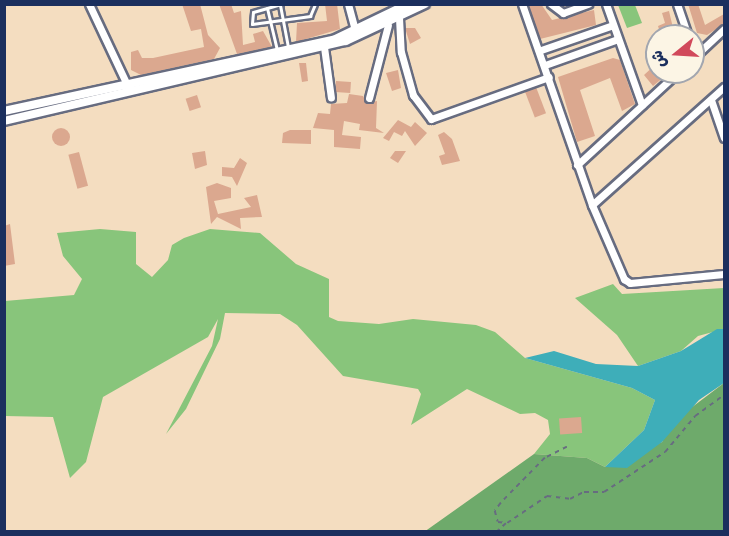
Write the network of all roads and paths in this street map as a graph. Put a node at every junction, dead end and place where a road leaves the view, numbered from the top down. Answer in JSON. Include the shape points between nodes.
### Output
{"nodes":[{"id":1,"x":89,"y":4,"type":"edge"},
{"id":2,"x":315,"y":4,"type":"edge"},
{"id":3,"x":348,"y":4,"type":"edge"},
{"id":4,"x":425,"y":4,"type":"edge"},
{"id":5,"x":522,"y":4,"type":"edge"},
{"id":6,"x":551,"y":4,"type":"edge"},
{"id":7,"x":588,"y":4,"type":"edge"},
{"id":8,"x":606,"y":4,"type":"edge"},
{"id":9,"x":676,"y":4,"type":"edge"},
{"id":10,"x":280,"y":5,"type":"edge"},
{"id":11,"x":407,"y":7,"type":"edge"},
{"id":12,"x":267,"y":8,"type":"junction"},
{"id":13,"x":399,"y":18,"type":"junction"},
{"id":14,"x":283,"y":22,"type":"junction"},
{"id":15,"x":684,"y":24,"type":"edge"},
{"id":16,"x":271,"y":25,"type":"junction"},
{"id":17,"x":388,"y":25,"type":"junction"},
{"id":18,"x":613,"y":25,"type":"junction"},
{"id":19,"x":724,"y":29,"type":"edge"},
{"id":20,"x":356,"y":34,"type":"junction"},
{"id":21,"x":618,"y":39,"type":"junction"},
{"id":22,"x":705,"y":45,"type":"edge"},
{"id":23,"x":324,"y":47,"type":"junction"},
{"id":24,"x":541,"y":50,"type":"junction"},
{"id":25,"x":289,"y":52,"type":"junction"},
{"id":26,"x":278,"y":55,"type":"junction"},
{"id":27,"x":545,"y":65,"type":"junction"},
{"id":28,"x":549,"y":77,"type":"junction"},
{"id":29,"x":126,"y":82,"type":"junction"},
{"id":30,"x":665,"y":84,"type":"edge"},
{"id":31,"x":113,"y":85,"type":"junction"},
{"id":32,"x":724,"y":87,"type":"edge"},
{"id":33,"x":131,"y":93,"type":"junction"},
{"id":34,"x":116,"y":97,"type":"junction"},
{"id":35,"x":331,"y":98,"type":"dead end"},
{"id":36,"x":369,"y":98,"type":"dead end"},
{"id":37,"x":711,"y":100,"type":"junction"},
{"id":38,"x":642,"y":105,"type":"junction"},
{"id":39,"x":4,"y":111,"type":"edge"},
{"id":40,"x":4,"y":121,"type":"edge"},
{"id":41,"x":724,"y":138,"type":"edge"},
{"id":42,"x":577,"y":165,"type":"junction"},
{"id":43,"x":592,"y":205,"type":"junction"},
{"id":44,"x":724,"y":274,"type":"edge"},
{"id":45,"x":724,"y":395,"type":"edge"},
{"id":46,"x":567,"y":447,"type":"dead end"},
{"id":47,"x":507,"y":523,"type":"junction"},
{"id":48,"x":496,"y":531,"type":"edge"}],
"edges":[{"from":1,"to":29,"type":"street"},
{"from":2,"to":14,"type":"lane","via":[[310,16]]},
{"from":3,"to":20,"type":"street"},
{"from":4,"to":11,"type":"street"},
{"from":5,"to":24,"type":"street"},
{"from":6,"to":7,"type":"street","via":[[563,13]]},
{"from":8,"to":18,"type":"street"},
{"from":9,"to":15,"type":"street"},
{"from":10,"to":12,"type":"lane"},
{"from":10,"to":14,"type":"lane"},
{"from":11,"to":13,"type":"street"},
{"from":11,"to":20,"type":"street"},
{"from":12,"to":16,"type":"lane"},
{"from":12,"to":16,"type":"lane","via":[[253,12],[251,22],[256,27]]},
{"from":13,"to":17,"type":"street"},
{"from":13,"to":28,"type":"street","via":[[413,95],[431,119]]},
{"from":14,"to":16,"type":"lane"},
{"from":14,"to":25,"type":"lane"},
{"from":16,"to":26,"type":"lane"},
{"from":17,"to":20,"type":"street"},
{"from":17,"to":36,"type":"street"},
{"from":18,"to":21,"type":"street"},
{"from":18,"to":24,"type":"street"},
{"from":19,"to":22,"type":"street"},
{"from":20,"to":23,"type":"street"},
{"from":20,"to":25,"type":"street"},
{"from":21,"to":27,"type":"street"},
{"from":21,"to":38,"type":"street"},
{"from":23,"to":25,"type":"street"},
{"from":23,"to":35,"type":"street"},
{"from":24,"to":27,"type":"street"},
{"from":25,"to":26,"type":"street"},
{"from":26,"to":29,"type":"street"},
{"from":26,"to":33,"type":"street"},
{"from":27,"to":28,"type":"street"},
{"from":28,"to":42,"type":"street"},
{"from":29,"to":31,"type":"street"},
{"from":29,"to":33,"type":"street"},
{"from":30,"to":38,"type":"street"},
{"from":31,"to":34,"type":"street"},
{"from":31,"to":39,"type":"street"},
{"from":32,"to":37,"type":"street"},
{"from":33,"to":34,"type":"street"},
{"from":34,"to":40,"type":"street"},
{"from":37,"to":41,"type":"street"},
{"from":37,"to":43,"type":"street"},
{"from":38,"to":42,"type":"street"},
{"from":42,"to":43,"type":"street"},
{"from":43,"to":44,"type":"street","via":[[624,279],[630,283]]},
{"from":45,"to":47,"type":"path","via":[[695,416],[665,452],[604,492],[584,492],[570,499],[547,496]]},
{"from":46,"to":47,"type":"path","via":[[545,458],[501,503],[495,511],[498,522]]},
{"from":47,"to":48,"type":"path"}]}
